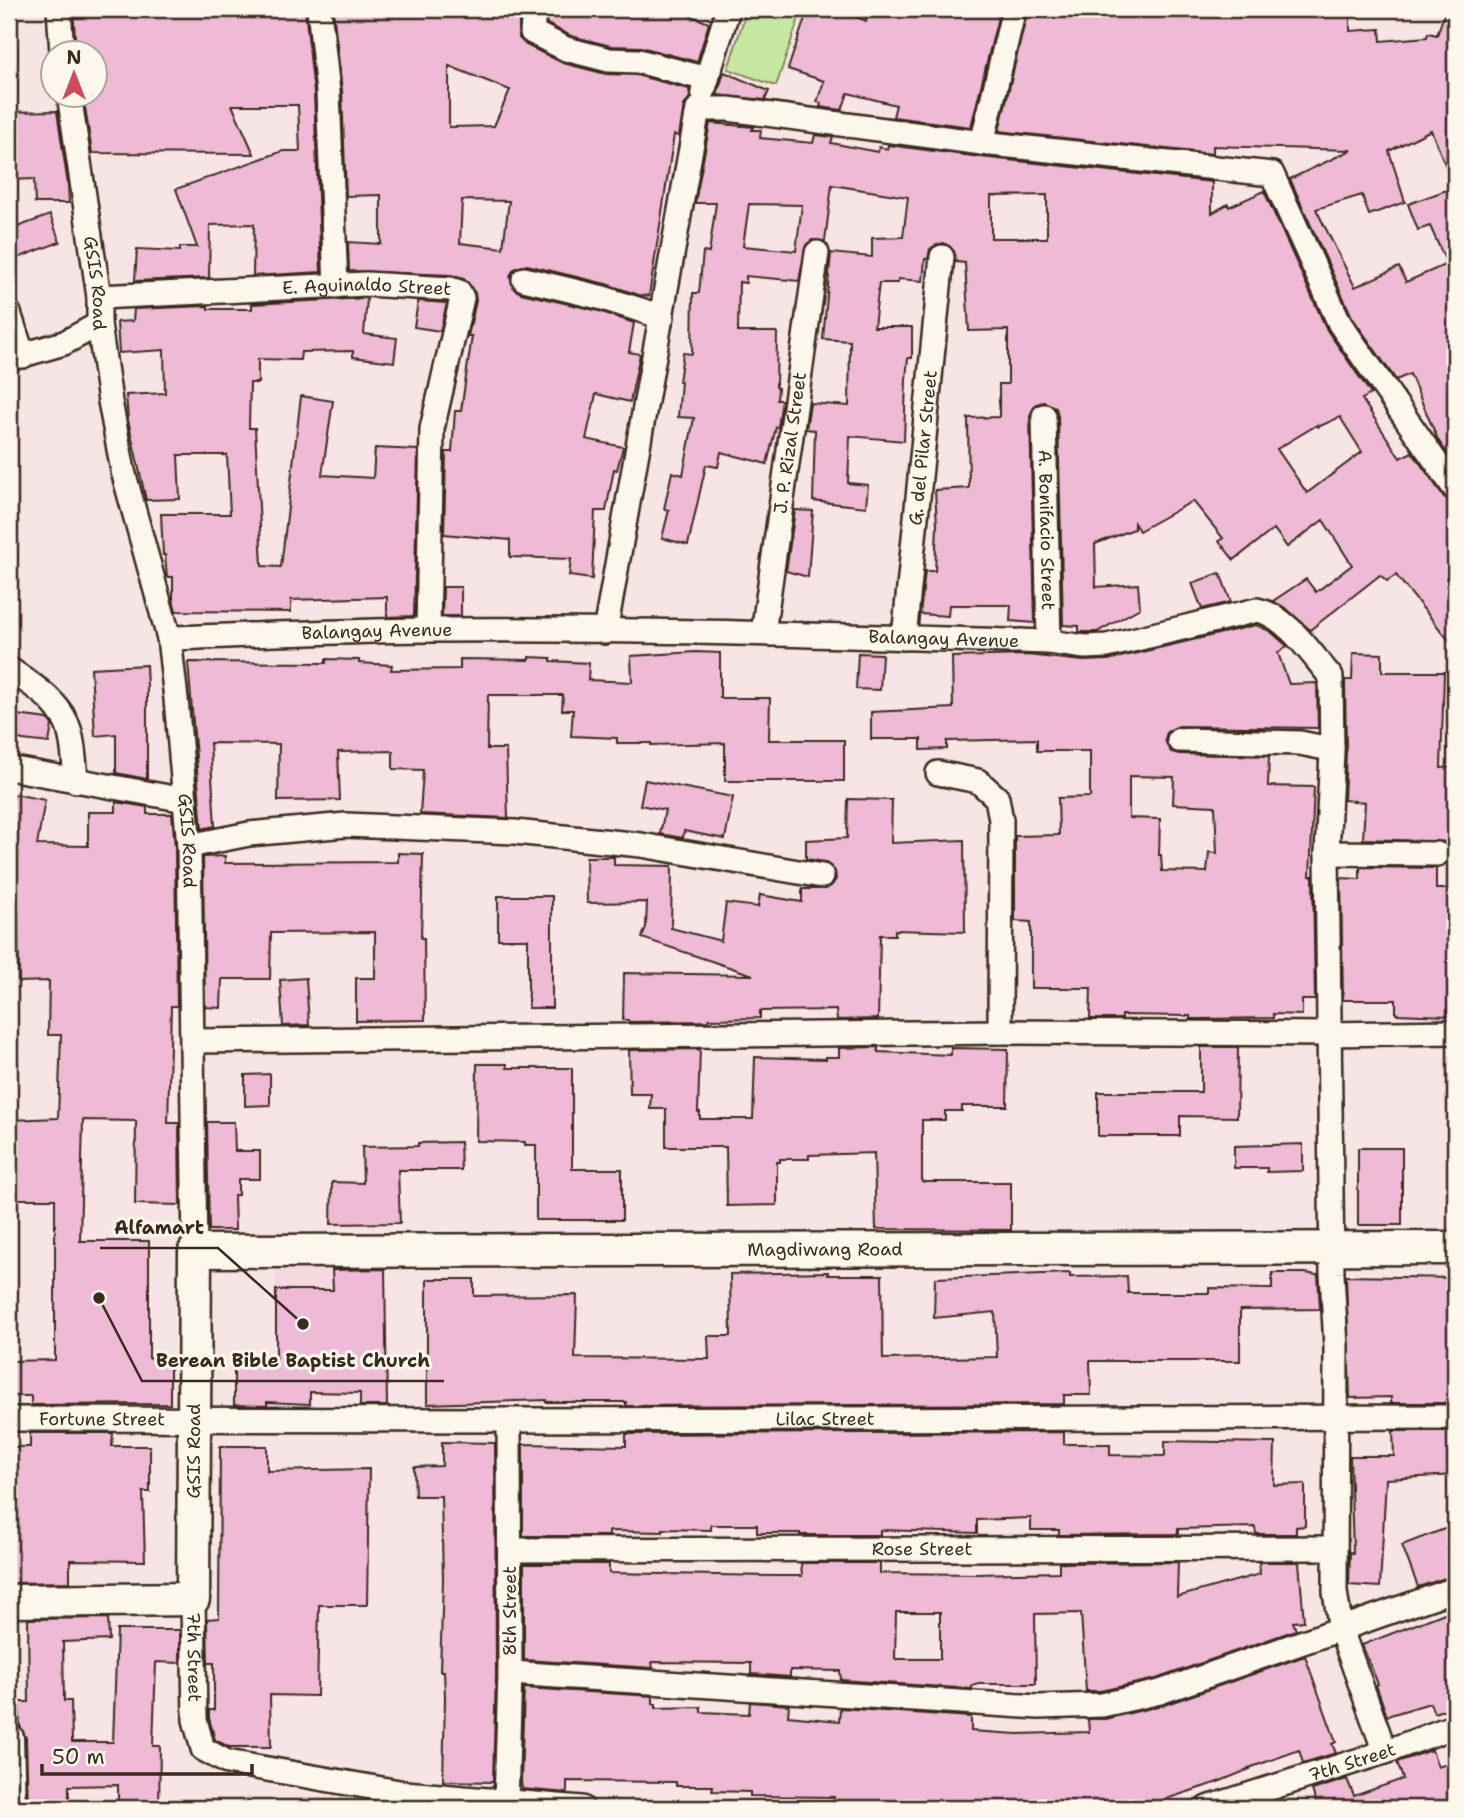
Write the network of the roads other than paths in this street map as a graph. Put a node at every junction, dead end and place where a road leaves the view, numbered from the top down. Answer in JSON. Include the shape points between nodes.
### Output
{"nodes":[{"id":1,"x":60,"y":9,"type":"edge"},
{"id":2,"x":320,"y":9,"type":"edge"},
{"id":3,"x":728,"y":9,"type":"edge"},
{"id":4,"x":1014,"y":9,"type":"edge"},
{"id":5,"x":533,"y":22,"type":"dead end"},
{"id":6,"x":61,"y":38,"type":"edge"},
{"id":7,"x":707,"y":79,"type":"junction"},
{"id":8,"x":71,"y":108,"type":"edge"},
{"id":9,"x":698,"y":108,"type":"junction"},
{"id":10,"x":982,"y":143,"type":"junction"},
{"id":11,"x":817,"y":253,"type":"dead end"},
{"id":12,"x":942,"y":257,"type":"dead end"},
{"id":13,"x":524,"y":279,"type":"dead end"},
{"id":14,"x":336,"y":286,"type":"junction"},
{"id":15,"x":100,"y":298,"type":"junction"},
{"id":16,"x":9,"y":313,"type":"edge"},
{"id":17,"x":662,"y":317,"type":"junction"},
{"id":18,"x":100,"y":324,"type":"junction"},
{"id":19,"x":16,"y":358,"type":"edge"},
{"id":20,"x":1044,"y":416,"type":"dead end"},
{"id":21,"x":1455,"y":489,"type":"edge"},
{"id":22,"x":428,"y":630,"type":"junction"},
{"id":23,"x":605,"y":632,"type":"junction"},
{"id":24,"x":763,"y":633,"type":"junction"},
{"id":25,"x":169,"y":638,"type":"junction"},
{"id":26,"x":904,"y":638,"type":"junction"},
{"id":27,"x":1048,"y":642,"type":"junction"},
{"id":28,"x":9,"y":669,"type":"edge"},
{"id":29,"x":1179,"y":740,"type":"dead end"},
{"id":30,"x":1332,"y":747,"type":"junction"},
{"id":31,"x":9,"y":768,"type":"edge"},
{"id":32,"x":937,"y":773,"type":"dead end"},
{"id":33,"x":76,"y":781,"type":"junction"},
{"id":34,"x":185,"y":800,"type":"junction"},
{"id":35,"x":189,"y":846,"type":"junction"},
{"id":36,"x":1327,"y":853,"type":"junction"},
{"id":37,"x":1437,"y":854,"type":"dead end"},
{"id":38,"x":822,"y":876,"type":"dead end"},
{"id":39,"x":1000,"y":1032,"type":"junction"},
{"id":40,"x":1455,"y":1032,"type":"edge"},
{"id":41,"x":1328,"y":1034,"type":"junction"},
{"id":42,"x":193,"y":1041,"type":"junction"},
{"id":43,"x":1332,"y":1247,"type":"junction"},
{"id":44,"x":1455,"y":1248,"type":"edge"},
{"id":45,"x":195,"y":1251,"type":"junction"},
{"id":46,"x":1335,"y":1417,"type":"junction"},
{"id":47,"x":1455,"y":1417,"type":"edge"},
{"id":48,"x":194,"y":1418,"type":"junction"},
{"id":49,"x":9,"y":1419,"type":"edge"},
{"id":50,"x":509,"y":1420,"type":"junction"},
{"id":51,"x":1333,"y":1548,"type":"junction"},
{"id":52,"x":511,"y":1550,"type":"junction"},
{"id":53,"x":1455,"y":1589,"type":"edge"},
{"id":54,"x":193,"y":1599,"type":"junction"},
{"id":55,"x":9,"y":1601,"type":"edge"},
{"id":56,"x":1341,"y":1630,"type":"junction"},
{"id":57,"x":510,"y":1673,"type":"junction"},
{"id":58,"x":1455,"y":1726,"type":"edge"},
{"id":59,"x":9,"y":1738,"type":"edge"},
{"id":60,"x":9,"y":1745,"type":"edge"},
{"id":61,"x":1385,"y":1752,"type":"junction"},
{"id":62,"x":506,"y":1802,"type":"junction"},
{"id":63,"x":11,"y":1808,"type":"edge"},
{"id":64,"x":582,"y":1808,"type":"edge"},
{"id":65,"x":1206,"y":1808,"type":"edge"}],
"edges":[{"from":1,"to":6,"type":"street"},
{"from":2,"to":14,"type":"street"},
{"from":3,"to":7,"type":"street"},
{"from":4,"to":10,"type":"street"},
{"from":5,"to":7,"type":"street","via":[[532,32],[566,49]]},
{"from":7,"to":9,"type":"street"},
{"from":8,"to":15,"type":"street","name":"GSIS Road"},
{"from":9,"to":10,"type":"street"},
{"from":9,"to":17,"type":"street"},
{"from":10,"to":21,"type":"street","via":[[1272,174],[1340,324]]},
{"from":11,"to":24,"type":"street","name":"J. P. Rizal Street"},
{"from":12,"to":26,"type":"street","name":"G. del Pilar Street"},
{"from":13,"to":17,"type":"street"},
{"from":14,"to":15,"type":"street","name":"E. Aguinaldo Street"},
{"from":14,"to":22,"type":"street","name":"E. Aguinaldo Street","via":[[450,289],[462,298],[432,429]]},
{"from":15,"to":18,"type":"street","name":"GSIS Road"},
{"from":16,"to":19,"type":"street"},
{"from":17,"to":23,"type":"street"},
{"from":18,"to":19,"type":"street","via":[[64,343]]},
{"from":18,"to":25,"type":"street","name":"GSIS Road","via":[[123,471]]},
{"from":20,"to":27,"type":"street","name":"A. Bonifacio Street"},
{"from":22,"to":23,"type":"street","name":"Balangay Avenue"},
{"from":22,"to":25,"type":"street","name":"Balangay Avenue"},
{"from":23,"to":24,"type":"street","name":"Balangay Avenue"},
{"from":24,"to":26,"type":"street","name":"Balangay Avenue"},
{"from":25,"to":34,"type":"street","name":"GSIS Road"},
{"from":26,"to":27,"type":"street","name":"Balangay Avenue"},
{"from":27,"to":30,"type":"street","name":"Balangay Avenue","via":[[1107,646],[1257,610],[1269,612],[1331,677]]},
{"from":28,"to":33,"type":"street","via":[[59,709],[71,734]]},
{"from":29,"to":30,"type":"street"},
{"from":30,"to":36,"type":"street","name":"Balangay Avenue"},
{"from":31,"to":33,"type":"street"},
{"from":32,"to":39,"type":"street","via":[[978,781],[997,798],[1001,820]]},
{"from":33,"to":34,"type":"street"},
{"from":34,"to":35,"type":"street","name":"GSIS Road"},
{"from":35,"to":38,"type":"street","via":[[249,834],[346,825],[515,832],[641,845]]},
{"from":35,"to":42,"type":"street","name":"GSIS Road"},
{"from":36,"to":37,"type":"street"},
{"from":36,"to":41,"type":"street","name":"Balangay Avenue"},
{"from":39,"to":41,"type":"street"},
{"from":39,"to":42,"type":"street"},
{"from":40,"to":41,"type":"street"},
{"from":41,"to":43,"type":"street","name":"Balangay Avenue"},
{"from":42,"to":45,"type":"street","name":"GSIS Road"},
{"from":43,"to":44,"type":"main road","name":"Magdiwang Road"},
{"from":43,"to":45,"type":"main road","name":"Magdiwang Road"},
{"from":43,"to":46,"type":"street","name":"Balangay Avenue"},
{"from":45,"to":48,"type":"main road","name":"GSIS Road"},
{"from":46,"to":47,"type":"street","name":"Lilac Street"},
{"from":46,"to":50,"type":"street","name":"Lilac Street"},
{"from":46,"to":51,"type":"street","name":"Balangay Avenue"},
{"from":48,"to":49,"type":"street","name":"Fortune Street"},
{"from":48,"to":50,"type":"street","name":"Lilac Street"},
{"from":48,"to":54,"type":"main road","name":"GSIS Road"},
{"from":50,"to":52,"type":"street","name":"8th Street"},
{"from":51,"to":52,"type":"street","name":"Rose Street"},
{"from":51,"to":56,"type":"street","name":"Balangay Avenue"},
{"from":52,"to":57,"type":"street","name":"8th Street"},
{"from":53,"to":56,"type":"street"},
{"from":54,"to":55,"type":"main road"},
{"from":54,"to":62,"type":"street","name":"7th Street","via":[[195,1720],[203,1749],[214,1757],[405,1793]]},
{"from":56,"to":57,"type":"street","via":[[1160,1692],[1102,1706],[1038,1707]]},
{"from":56,"to":61,"type":"street","name":"Balangay Avenue"},
{"from":57,"to":62,"type":"street","name":"8th Street"},
{"from":58,"to":61,"type":"street","name":"7th Street"},
{"from":59,"to":60,"type":"street"},
{"from":60,"to":63,"type":"street"},
{"from":61,"to":65,"type":"street","name":"7th Street"},
{"from":62,"to":64,"type":"street","name":"7th Street"}]}
